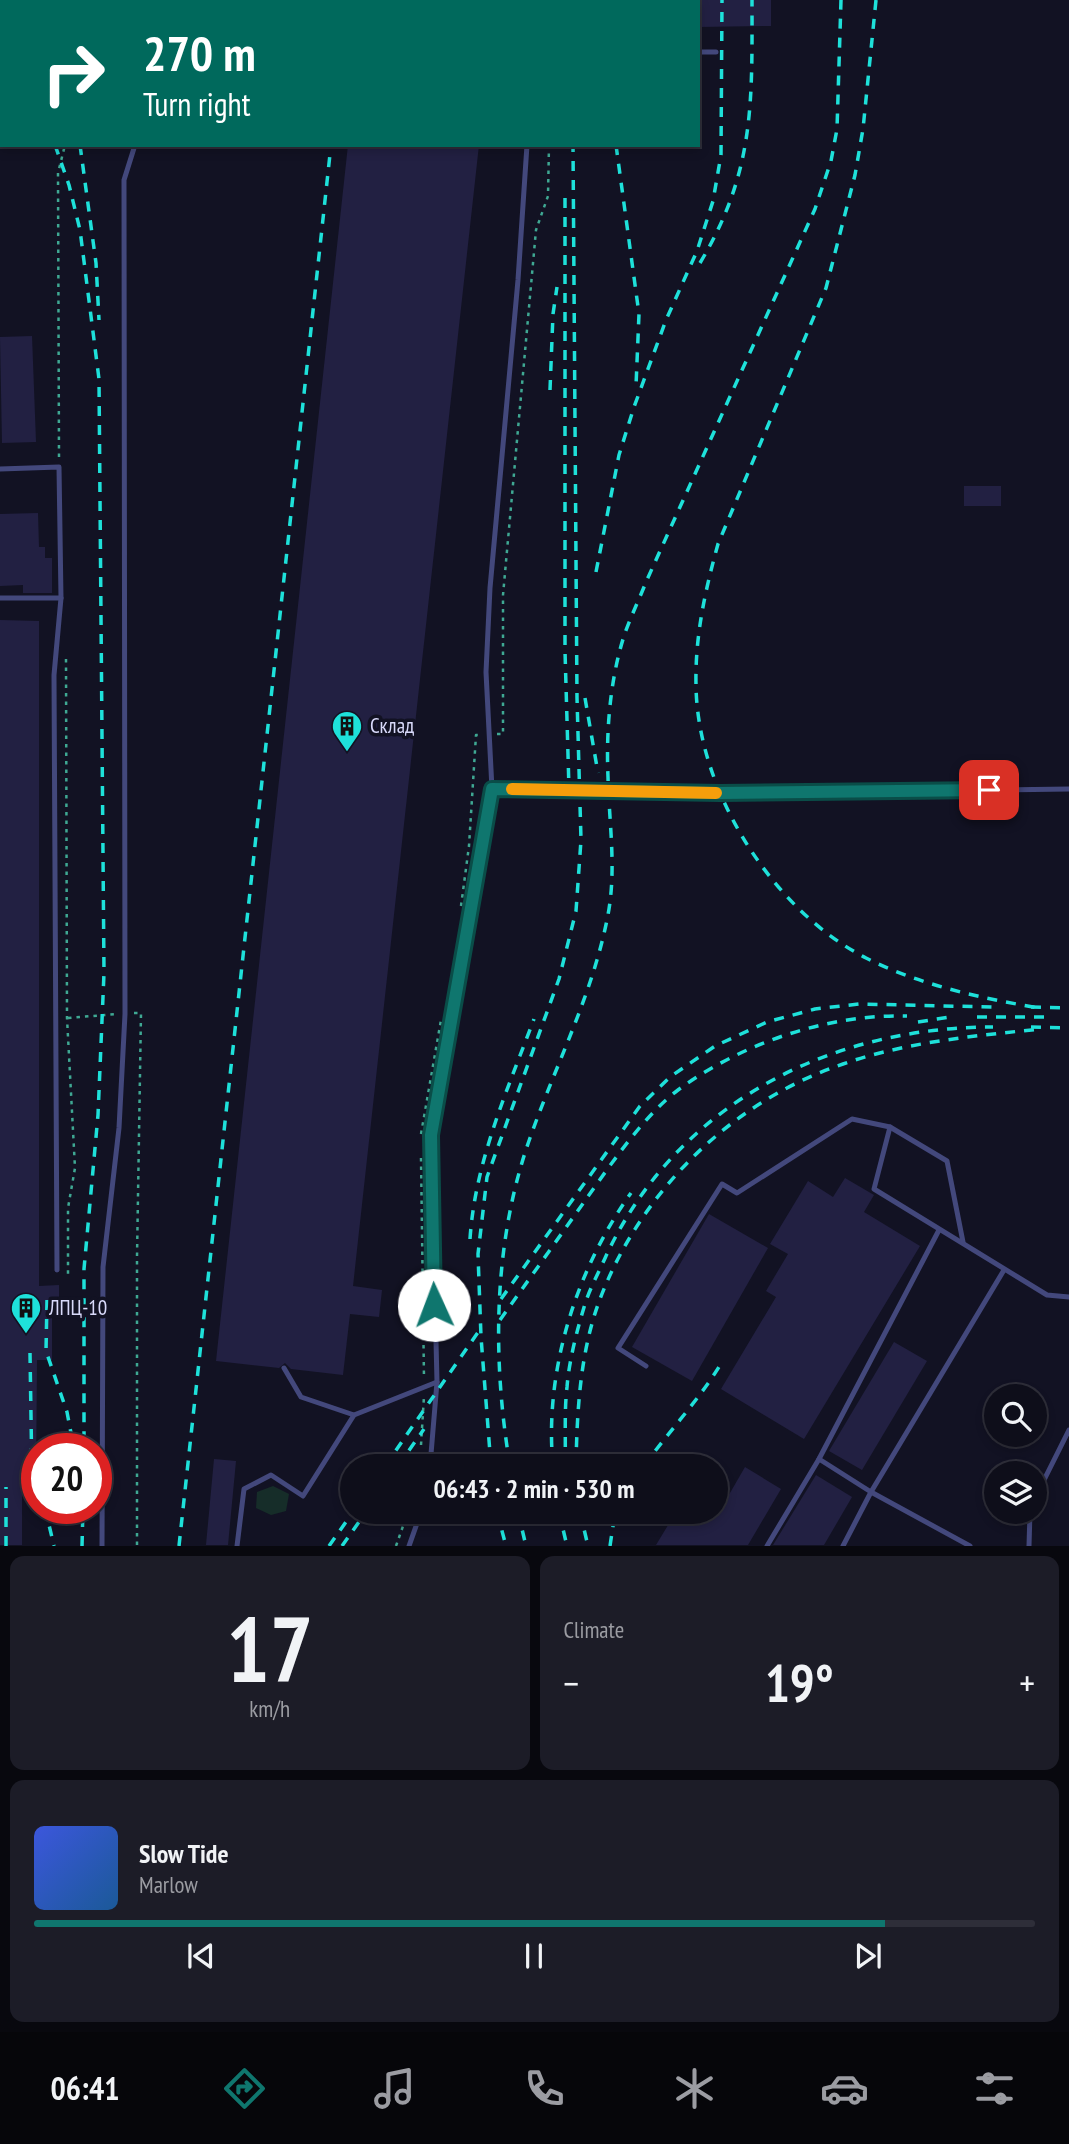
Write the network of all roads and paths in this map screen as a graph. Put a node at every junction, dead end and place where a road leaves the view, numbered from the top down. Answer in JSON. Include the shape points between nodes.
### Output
{"nodes":[{"id":1,"x":700,"y":52,"type":"edge"},
{"id":2,"x":716,"y":52,"type":"dead end"},
{"id":3,"x":64,"y":147,"type":"edge"},
{"id":4,"x":134,"y":147,"type":"edge"},
{"id":5,"x":527,"y":147,"type":"edge"},
{"id":6,"x":549,"y":147,"type":"edge"},
{"id":7,"x":59,"y":467,"type":"junction"},
{"id":8,"x":0,"y":469,"type":"edge"},
{"id":9,"x":0,"y":598,"type":"edge"},
{"id":10,"x":61,"y":598,"type":"junction"},
{"id":11,"x":66,"y":651,"type":"dead end"},
{"id":12,"x":487,"y":734,"type":"junction"},
{"id":13,"x":492,"y":789,"type":"junction"},
{"id":14,"x":1069,"y":789,"type":"edge"},
{"id":15,"x":460,"y":914,"type":"dead end"},
{"id":16,"x":125,"y":1014,"type":"junction"},
{"id":17,"x":67,"y":1018,"type":"junction"},
{"id":18,"x":441,"y":1018,"type":"dead end"},
{"id":19,"x":890,"y":1128,"type":"junction"},
{"id":20,"x":421,"y":1145,"type":"dead end"},
{"id":21,"x":421,"y":1158,"type":"dead end"},
{"id":22,"x":939,"y":1230,"type":"junction"},
{"id":23,"x":962,"y":1242,"type":"junction"},
{"id":24,"x":57,"y":1270,"type":"dead end"},
{"id":25,"x":1004,"y":1270,"type":"junction"},
{"id":26,"x":68,"y":1274,"type":"dead end"},
{"id":27,"x":1069,"y":1297,"type":"edge"},
{"id":28,"x":646,"y":1366,"type":"dead end"},
{"id":29,"x":284,"y":1368,"type":"dead end"},
{"id":30,"x":437,"y":1382,"type":"junction"},
{"id":31,"x":424,"y":1387,"type":"junction"},
{"id":32,"x":354,"y":1415,"type":"junction"},
{"id":33,"x":1069,"y":1430,"type":"edge"},
{"id":34,"x":421,"y":1451,"type":"dead end"},
{"id":35,"x":431,"y":1454,"type":"edge"},
{"id":36,"x":818,"y":1459,"type":"junction"},
{"id":37,"x":1047,"y":1474,"type":"edge"},
{"id":38,"x":872,"y":1492,"type":"junction"},
{"id":39,"x":404,"y":1524,"type":"edge"},
{"id":40,"x":417,"y":1524,"type":"edge"},
{"id":41,"x":1030,"y":1524,"type":"edge"},
{"id":42,"x":102,"y":1545,"type":"edge"},
{"id":43,"x":137,"y":1545,"type":"edge"},
{"id":44,"x":237,"y":1545,"type":"edge"},
{"id":45,"x":396,"y":1545,"type":"edge"},
{"id":46,"x":409,"y":1545,"type":"edge"},
{"id":47,"x":767,"y":1545,"type":"edge"},
{"id":48,"x":843,"y":1545,"type":"edge"},
{"id":49,"x":970,"y":1545,"type":"edge"},
{"id":50,"x":1029,"y":1545,"type":"edge"}],
"edges":[{"from":1,"to":2,"type":"lane"},
{"from":3,"to":7,"type":"path","via":[[58,173]]},
{"from":4,"to":16,"type":"lane","via":[[124,180]]},
{"from":5,"to":12,"type":"lane","via":[[490,588]]},
{"from":6,"to":12,"type":"path","via":[[548,196],[536,230],[505,582],[503,734]]},
{"from":7,"to":8,"type":"lane"},
{"from":7,"to":10,"type":"lane"},
{"from":9,"to":10,"type":"lane"},
{"from":10,"to":24,"type":"lane","via":[[54,675]]},
{"from":11,"to":17,"type":"path"},
{"from":12,"to":13,"type":"lane"},
{"from":12,"to":15,"type":"path","via":[[476,735]]},
{"from":13,"to":14,"type":"lane","bridge":true,"via":[[720,793]]},
{"from":13,"to":30,"type":"lane","via":[[431,1135]]},
{"from":16,"to":17,"type":"path"},
{"from":16,"to":42,"type":"lane","via":[[119,1128],[103,1268]]},
{"from":16,"to":43,"type":"path","via":[[141,1013]]},
{"from":17,"to":26,"type":"path","via":[[75,1168],[68,1208]]},
{"from":18,"to":20,"type":"path"},
{"from":19,"to":22,"type":"lane","via":[[874,1189]]},
{"from":19,"to":23,"type":"lane","via":[[947,1161]]},
{"from":19,"to":28,"type":"lane","via":[[852,1119],[737,1193],[722,1184],[618,1348]]},
{"from":21,"to":31,"type":"path"},
{"from":22,"to":23,"type":"lane"},
{"from":22,"to":36,"type":"lane"},
{"from":23,"to":25,"type":"lane"},
{"from":25,"to":27,"type":"lane","via":[[1047,1295]]},
{"from":25,"to":38,"type":"lane"},
{"from":29,"to":32,"type":"lane","via":[[300,1397]]},
{"from":30,"to":31,"type":"lane"},
{"from":30,"to":35,"type":"lane"},
{"from":31,"to":32,"type":"lane"},
{"from":31,"to":34,"type":"path"},
{"from":32,"to":44,"type":"lane","via":[[303,1496],[271,1475],[244,1489]]},
{"from":33,"to":37,"type":"lane"},
{"from":36,"to":38,"type":"lane"},
{"from":36,"to":47,"type":"lane"},
{"from":38,"to":48,"type":"lane"},
{"from":38,"to":49,"type":"lane"},
{"from":39,"to":45,"type":"path"},
{"from":40,"to":46,"type":"lane"},
{"from":41,"to":50,"type":"lane"}]}
